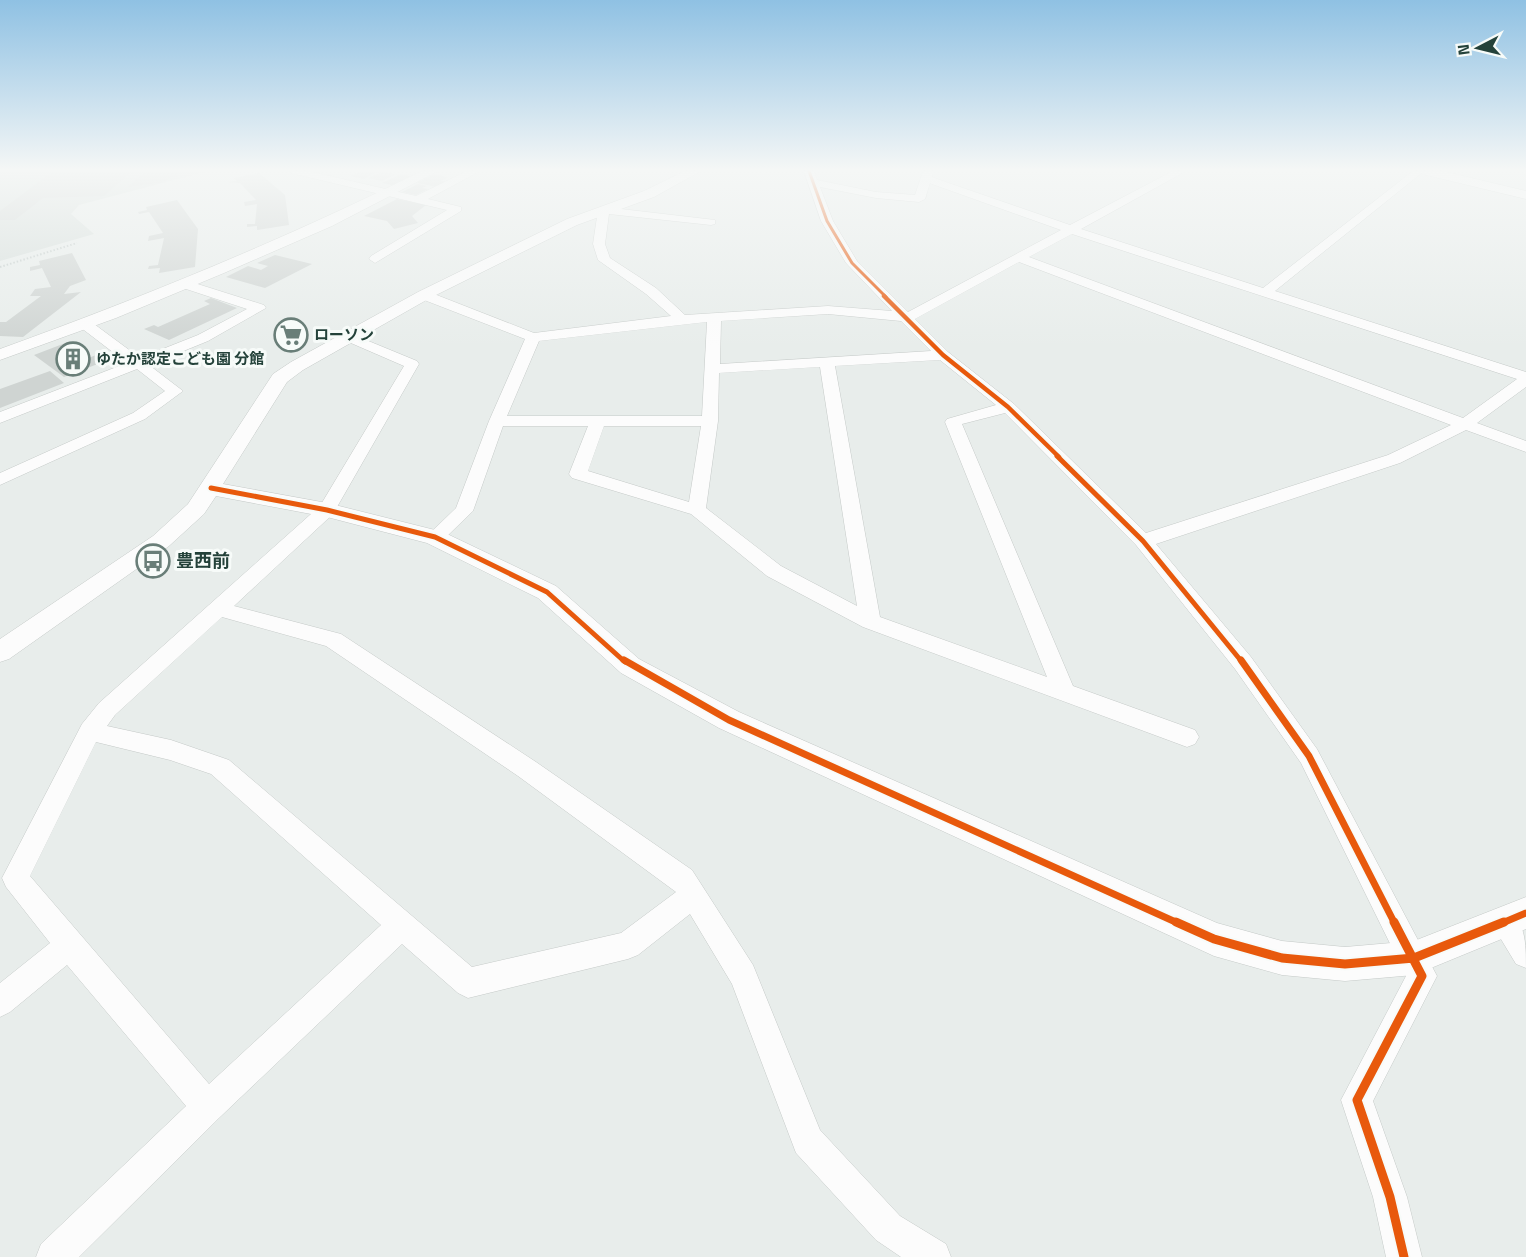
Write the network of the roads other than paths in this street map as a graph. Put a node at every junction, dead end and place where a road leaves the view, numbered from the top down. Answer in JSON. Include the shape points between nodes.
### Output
{"nodes":[{"id":1,"x":309,"y":230,"type":"edge"},
{"id":2,"x":423,"y":230,"type":"edge"},
{"id":3,"x":556,"y":230,"type":"edge"},
{"id":4,"x":601,"y":230,"type":"edge"},
{"id":5,"x":832,"y":230,"type":"edge"},
{"id":6,"x":1072,"y":230,"type":"joint"},
{"id":7,"x":1345,"y":230,"type":"edge"},
{"id":8,"x":1019,"y":258,"type":"junction"},
{"id":9,"x":375,"y":259,"type":"dead end"},
{"id":10,"x":185,"y":284,"type":"junction"},
{"id":11,"x":1266,"y":292,"type":"junction"},
{"id":12,"x":424,"y":295,"type":"junction"},
{"id":13,"x":714,"y":317,"type":"junction"},
{"id":14,"x":908,"y":317,"type":"junction"},
{"id":15,"x":682,"y":319,"type":"junction"},
{"id":16,"x":85,"y":324,"type":"junction"},
{"id":17,"x":349,"y":337,"type":"junction"},
{"id":18,"x":533,"y":337,"type":"junction"},
{"id":19,"x":0,"y":355,"type":"edge"},
{"id":20,"x":944,"y":355,"type":"junction"},
{"id":21,"x":1526,"y":357,"type":"edge"},
{"id":22,"x":827,"y":362,"type":"junction"},
{"id":23,"x":138,"y":364,"type":"junction"},
{"id":24,"x":712,"y":369,"type":"junction"},
{"id":25,"x":1522,"y":376,"type":"edge"},
{"id":26,"x":1008,"y":407,"type":"junction"},
{"id":27,"x":0,"y":418,"type":"edge"},
{"id":28,"x":497,"y":421,"type":"junction"},
{"id":29,"x":598,"y":421,"type":"junction"},
{"id":30,"x":710,"y":421,"type":"junction"},
{"id":31,"x":1465,"y":424,"type":"junction"},
{"id":32,"x":1526,"y":447,"type":"edge"},
{"id":33,"x":0,"y":480,"type":"edge"},
{"id":34,"x":211,"y":488,"type":"junction"},
{"id":35,"x":327,"y":510,"type":"junction"},
{"id":36,"x":697,"y":510,"type":"junction"},
{"id":37,"x":435,"y":537,"type":"junction"},
{"id":38,"x":1143,"y":541,"type":"junction"},
{"id":39,"x":219,"y":609,"type":"junction"},
{"id":40,"x":870,"y":622,"type":"junction"},
{"id":41,"x":0,"y":652,"type":"edge"},
{"id":42,"x":1064,"y":692,"type":"junction"},
{"id":43,"x":90,"y":731,"type":"junction"},
{"id":44,"x":1187,"y":737,"type":"dead end"},
{"id":45,"x":692,"y":896,"type":"junction"},
{"id":46,"x":1515,"y":917,"type":"edge"},
{"id":47,"x":402,"y":925,"type":"junction"},
{"id":48,"x":69,"y":945,"type":"junction"},
{"id":49,"x":1526,"y":954,"type":"edge"},
{"id":50,"x":1414,"y":958,"type":"junction"},
{"id":51,"x":0,"y":1002,"type":"edge"},
{"id":52,"x":208,"y":1107,"type":"junction"},
{"id":53,"x":54,"y":1257,"type":"edge"},
{"id":54,"x":933,"y":1257,"type":"edge"},
{"id":55,"x":1404,"y":1257,"type":"edge"}],
"edges":[{"from":1,"to":10,"type":"street"},
{"from":2,"to":9,"type":"street"},
{"from":3,"to":12,"type":"street"},
{"from":4,"to":15,"type":"street","via":[[599,244],[604,260],[651,291]]},
{"from":5,"to":14,"type":"street","via":[[852,263]]},
{"from":6,"to":8,"type":"street"},
{"from":6,"to":11,"type":"street"},
{"from":7,"to":11,"type":"street"},
{"from":8,"to":14,"type":"street"},
{"from":8,"to":31,"type":"street"},
{"from":10,"to":16,"type":"street"},
{"from":10,"to":23,"type":"street","via":[[259,308],[203,338]]},
{"from":11,"to":25,"type":"street"},
{"from":12,"to":17,"type":"street"},
{"from":12,"to":18,"type":"street"},
{"from":13,"to":14,"type":"street","via":[[828,310]]},
{"from":13,"to":15,"type":"street"},
{"from":13,"to":24,"type":"street"},
{"from":14,"to":20,"type":"street"},
{"from":15,"to":18,"type":"street"},
{"from":16,"to":19,"type":"street"},
{"from":16,"to":23,"type":"street"},
{"from":17,"to":34,"type":"street","via":[[280,378]]},
{"from":17,"to":35,"type":"street","via":[[412,364]]},
{"from":18,"to":28,"type":"street"},
{"from":20,"to":22,"type":"street"},
{"from":20,"to":26,"type":"street"},
{"from":21,"to":25,"type":"street"},
{"from":22,"to":24,"type":"street"},
{"from":22,"to":40,"type":"street"},
{"from":23,"to":27,"type":"street"},
{"from":23,"to":33,"type":"street","via":[[175,391],[139,416]]},
{"from":24,"to":30,"type":"street"},
{"from":25,"to":31,"type":"street"},
{"from":26,"to":38,"type":"street"},
{"from":26,"to":42,"type":"street","via":[[953,422]]},
{"from":28,"to":29,"type":"street"},
{"from":28,"to":37,"type":"street","via":[[464,511]]},
{"from":29,"to":30,"type":"street"},
{"from":29,"to":36,"type":"street","via":[[578,474]]},
{"from":30,"to":36,"type":"street"},
{"from":31,"to":32,"type":"street"},
{"from":31,"to":38,"type":"street","via":[[1394,459]]},
{"from":34,"to":35,"type":"street"},
{"from":34,"to":41,"type":"street","via":[[161,541]]},
{"from":35,"to":37,"type":"street"},
{"from":35,"to":39,"type":"street"},
{"from":36,"to":40,"type":"street","via":[[774,571]]},
{"from":37,"to":50,"type":"street","via":[[547,592],[630,666],[729,720],[1214,939],[1281,958],[1334,963]]},
{"from":38,"to":50,"type":"street","via":[[1243,663],[1309,756]]},
{"from":39,"to":43,"type":"street","via":[[107,709]]},
{"from":39,"to":45,"type":"street","via":[[333,640],[528,769],[683,879]]},
{"from":40,"to":42,"type":"street"},
{"from":42,"to":44,"type":"street"},
{"from":43,"to":47,"type":"street","via":[[220,766]]},
{"from":43,"to":48,"type":"street","via":[[15,878]]},
{"from":45,"to":47,"type":"street","via":[[628,945],[468,983]]},
{"from":45,"to":54,"type":"street","via":[[743,975],[808,1141],[888,1228]]},
{"from":46,"to":49,"type":"street"},
{"from":46,"to":50,"type":"street"},
{"from":47,"to":52,"type":"street"},
{"from":48,"to":51,"type":"street"},
{"from":48,"to":52,"type":"street"},
{"from":50,"to":55,"type":"street","via":[[1422,976],[1358,1100],[1390,1197]]},
{"from":52,"to":53,"type":"street"}]}
